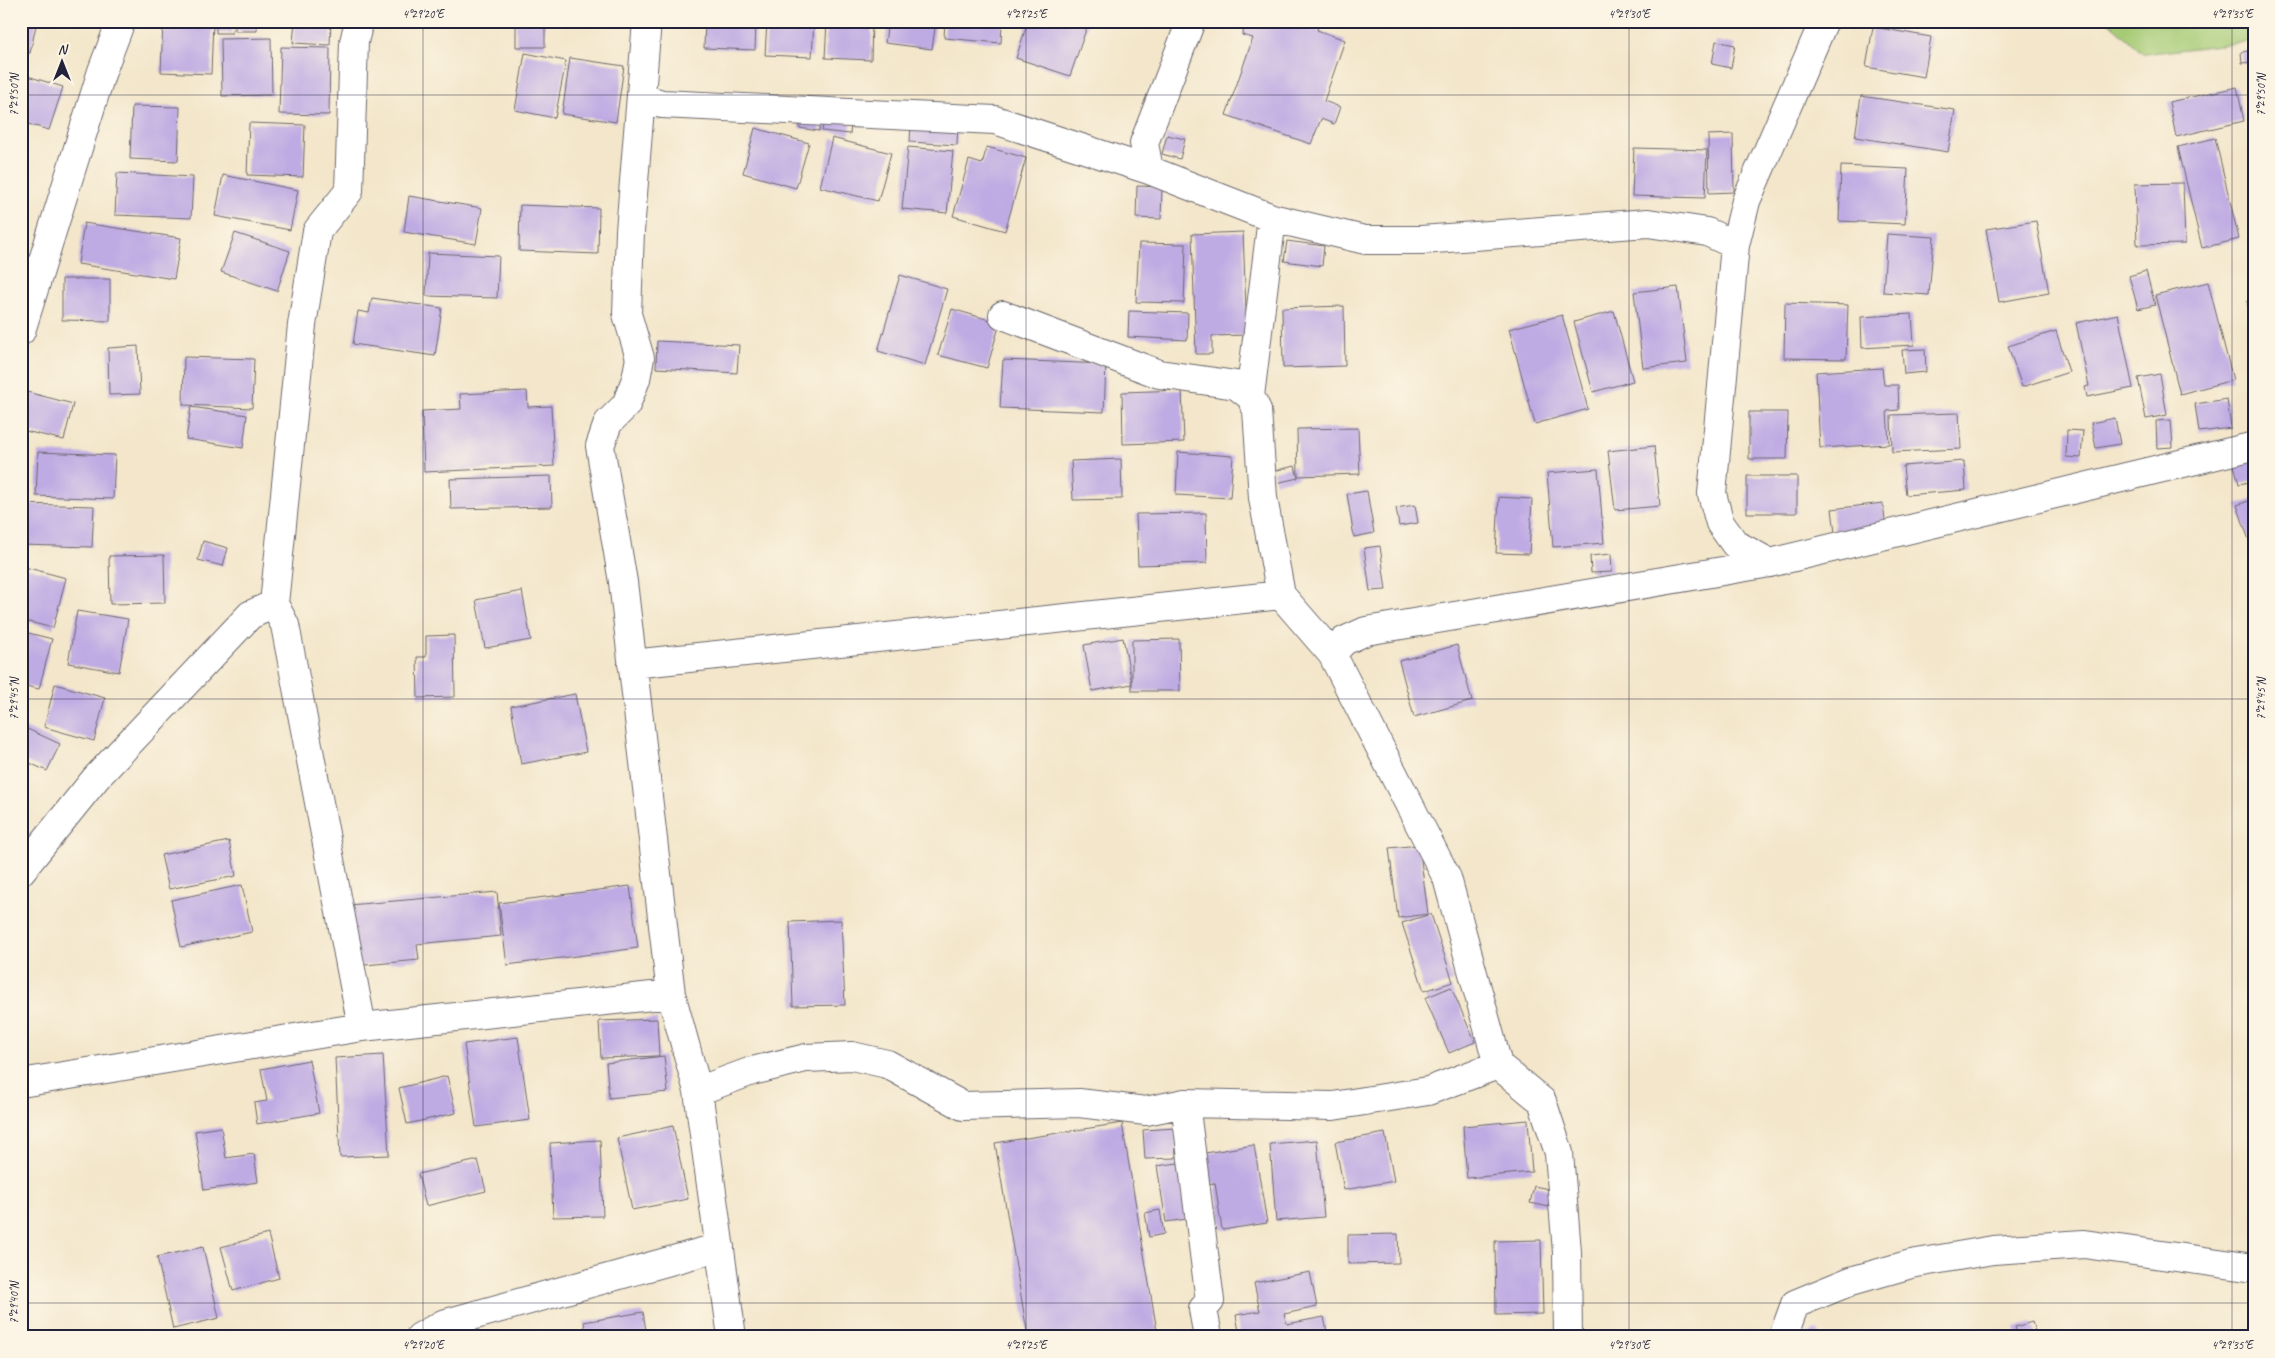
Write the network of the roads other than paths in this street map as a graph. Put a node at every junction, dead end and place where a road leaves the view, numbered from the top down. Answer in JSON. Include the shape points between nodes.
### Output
{"nodes":[{"id":1,"x":121,"y":21,"type":"edge"},
{"id":2,"x":360,"y":21,"type":"edge"},
{"id":3,"x":647,"y":21,"type":"edge"},
{"id":4,"x":1191,"y":21,"type":"edge"},
{"id":5,"x":1824,"y":21,"type":"edge"},
{"id":6,"x":641,"y":98,"type":"junction"},
{"id":7,"x":1148,"y":170,"type":"junction"},
{"id":8,"x":1272,"y":218,"type":"junction"},
{"id":9,"x":1735,"y":245,"type":"junction"},
{"id":10,"x":30,"y":267,"type":"edge"},
{"id":11,"x":1004,"y":314,"type":"dead end"},
{"id":12,"x":21,"y":331,"type":"edge"},
{"id":13,"x":1250,"y":396,"type":"junction"},
{"id":14,"x":2254,"y":446,"type":"edge"},
{"id":15,"x":1770,"y":562,"type":"junction"},
{"id":16,"x":1280,"y":595,"type":"junction"},
{"id":17,"x":274,"y":604,"type":"junction"},
{"id":18,"x":1332,"y":654,"type":"junction"},
{"id":19,"x":632,"y":664,"type":"junction"},
{"id":20,"x":21,"y":871,"type":"edge"},
{"id":21,"x":671,"y":994,"type":"junction"},
{"id":22,"x":362,"y":1027,"type":"junction"},
{"id":23,"x":1498,"y":1065,"type":"junction"},
{"id":24,"x":21,"y":1083,"type":"edge"},
{"id":25,"x":698,"y":1091,"type":"junction"},
{"id":26,"x":1185,"y":1103,"type":"junction"},
{"id":27,"x":720,"y":1248,"type":"junction"},
{"id":28,"x":2254,"y":1268,"type":"edge"},
{"id":29,"x":420,"y":1337,"type":"edge"},
{"id":30,"x":732,"y":1337,"type":"edge"},
{"id":31,"x":1208,"y":1337,"type":"edge"},
{"id":32,"x":1568,"y":1337,"type":"edge"},
{"id":33,"x":1783,"y":1337,"type":"edge"}],
"edges":[{"from":1,"to":10,"type":"street"},
{"from":2,"to":17,"type":"street","via":[[354,42],[349,190],[317,231],[302,325]]},
{"from":3,"to":6,"type":"street"},
{"from":4,"to":7,"type":"street","via":[[1144,143]]},
{"from":5,"to":9,"type":"street","via":[[1746,200]]},
{"from":6,"to":7,"type":"street","via":[[662,104],[995,120]]},
{"from":6,"to":19,"type":"street","via":[[626,314],[640,358],[626,405],[608,423],[600,446],[623,582]]},
{"from":7,"to":8,"type":"street"},
{"from":8,"to":9,"type":"street","via":[[1365,240],[1421,240],[1648,223],[1707,232]]},
{"from":8,"to":13,"type":"street"},
{"from":9,"to":15,"type":"street","via":[[1712,494],[1720,523],[1735,544]]},
{"from":10,"to":12,"type":"street"},
{"from":11,"to":13,"type":"street","via":[[1159,374],[1236,385]]},
{"from":13,"to":16,"type":"street","via":[[1257,410],[1263,498]]},
{"from":14,"to":15,"type":"street"},
{"from":15,"to":18,"type":"street","via":[[1366,631],[1344,641]]},
{"from":16,"to":18,"type":"street"},
{"from":16,"to":19,"type":"street"},
{"from":17,"to":20,"type":"street","via":[[250,615],[96,778]]},
{"from":17,"to":22,"type":"street","via":[[285,625]]},
{"from":18,"to":23,"type":"street","via":[[1447,878]]},
{"from":19,"to":21,"type":"street"},
{"from":21,"to":22,"type":"street"},
{"from":21,"to":25,"type":"street"},
{"from":22,"to":24,"type":"street"},
{"from":23,"to":26,"type":"street","via":[[1428,1091],[1333,1106]]},
{"from":23,"to":32,"type":"street","via":[[1542,1101],[1559,1154],[1567,1252]]},
{"from":25,"to":26,"type":"street","via":[[752,1071],[806,1058],[852,1056],[887,1064],[963,1106],[1080,1103],[1146,1111]]},
{"from":25,"to":27,"type":"street"},
{"from":26,"to":31,"type":"street","via":[[1210,1300],[1203,1309]]},
{"from":27,"to":29,"type":"street","via":[[443,1324]]},
{"from":27,"to":30,"type":"street"},
{"from":28,"to":33,"type":"street","via":[[2084,1244],[1993,1250],[1911,1264],[1851,1280],[1795,1304]]}]}
